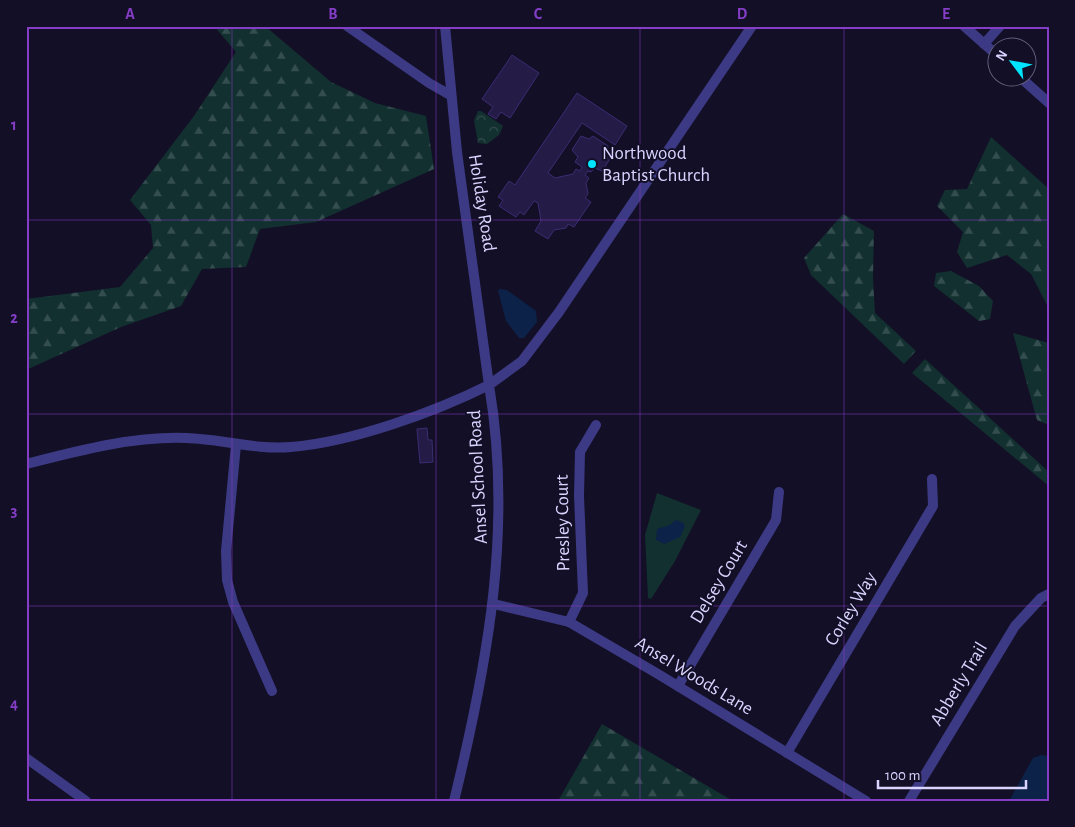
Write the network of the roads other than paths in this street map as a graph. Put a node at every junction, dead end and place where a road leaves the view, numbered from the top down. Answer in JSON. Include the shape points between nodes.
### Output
{"nodes":[{"id":1,"x":347,"y":26,"type":"edge"},
{"id":2,"x":445,"y":26,"type":"edge"},
{"id":3,"x":752,"y":26,"type":"edge"},
{"id":4,"x":964,"y":26,"type":"edge"},
{"id":5,"x":1000,"y":26,"type":"edge"},
{"id":6,"x":984,"y":44,"type":"junction"},
{"id":7,"x":988,"y":47,"type":"edge"},
{"id":8,"x":1032,"y":88,"type":"edge"},
{"id":9,"x":450,"y":94,"type":"junction"},
{"id":10,"x":1049,"y":103,"type":"edge"},
{"id":11,"x":489,"y":385,"type":"junction"},
{"id":12,"x":596,"y":425,"type":"dead end"},
{"id":13,"x":236,"y":445,"type":"junction"},
{"id":14,"x":26,"y":464,"type":"edge"},
{"id":15,"x":932,"y":479,"type":"dead end"},
{"id":16,"x":778,"y":492,"type":"dead end"},
{"id":17,"x":1049,"y":594,"type":"edge"},
{"id":18,"x":494,"y":604,"type":"junction"},
{"id":19,"x":568,"y":622,"type":"junction"},
{"id":20,"x":678,"y":686,"type":"junction"},
{"id":21,"x":272,"y":691,"type":"dead end"},
{"id":22,"x":787,"y":753,"type":"junction"},
{"id":23,"x":26,"y":758,"type":"edge"},
{"id":24,"x":86,"y":801,"type":"edge"},
{"id":25,"x":454,"y":801,"type":"edge"},
{"id":26,"x":866,"y":801,"type":"edge"},
{"id":27,"x":909,"y":801,"type":"edge"}],
"edges":[{"from":1,"to":9,"type":"street"},
{"from":2,"to":9,"type":"street","name":"Holiday Road"},
{"from":3,"to":11,"type":"street","name":"Ansel School Road","via":[[560,312],[522,360]]},
{"from":4,"to":6,"type":"street"},
{"from":5,"to":6,"type":"street"},
{"from":6,"to":7,"type":"street"},
{"from":8,"to":10,"type":"street"},
{"from":9,"to":11,"type":"street","name":"Holiday Road"},
{"from":11,"to":13,"type":"street","via":[[392,424],[353,435],[294,447]]},
{"from":11,"to":18,"type":"street","name":"Ansel School Road","via":[[497,431],[499,520]]},
{"from":12,"to":19,"type":"street","name":"Presley Court","via":[[580,452],[583,593]]},
{"from":13,"to":14,"type":"street","via":[[204,439],[165,438]]},
{"from":13,"to":21,"type":"street","via":[[226,551],[227,580],[233,602]]},
{"from":15,"to":22,"type":"street","name":"Corley Way","via":[[933,506]]},
{"from":16,"to":20,"type":"street","name":"Delsey Court","via":[[776,520]]},
{"from":17,"to":27,"type":"street","name":"Abberly Trail","via":[[1041,598],[1015,626]]},
{"from":18,"to":19,"type":"street","name":"Ansel Woods Lane"},
{"from":18,"to":25,"type":"street","name":"Ansel School Road"},
{"from":19,"to":20,"type":"street","name":"Ansel Woods Lane"},
{"from":20,"to":22,"type":"street","name":"Ansel Woods Lane"},
{"from":22,"to":26,"type":"street","name":"Ansel Woods Lane"},
{"from":23,"to":24,"type":"street"}]}
